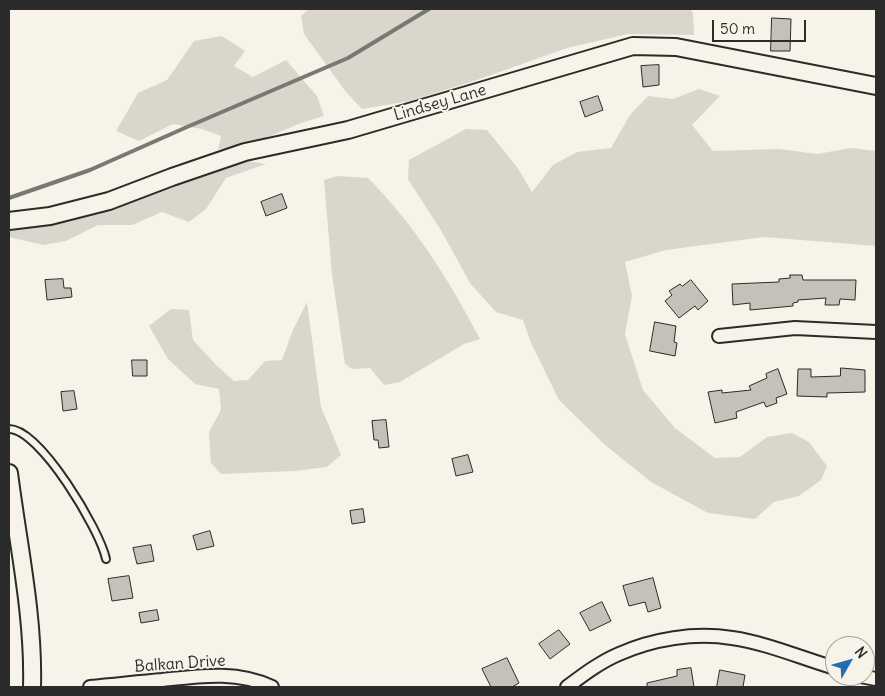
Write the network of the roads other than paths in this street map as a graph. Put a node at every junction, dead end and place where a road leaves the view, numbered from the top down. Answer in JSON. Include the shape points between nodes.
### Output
{"nodes":[{"id":1,"x":876,"y":86,"type":"edge"},
{"id":2,"x":9,"y":221,"type":"edge"},
{"id":3,"x":876,"y":332,"type":"edge"},
{"id":4,"x":719,"y":336,"type":"dead end"},
{"id":5,"x":9,"y":429,"type":"edge"},
{"id":6,"x":9,"y":474,"type":"edge"},
{"id":7,"x":106,"y":559,"type":"dead end"},
{"id":8,"x":825,"y":665,"type":"edge"},
{"id":9,"x":32,"y":687,"type":"edge"},
{"id":10,"x":90,"y":687,"type":"edge"},
{"id":11,"x":272,"y":687,"type":"edge"},
{"id":12,"x":567,"y":687,"type":"edge"}],
"edges":[{"from":1,"to":2,"type":"street","name":"Lindsey Lane","via":[[676,47],[633,46],[348,130],[245,152],[109,201],[50,216]]},
{"from":3,"to":4,"type":"street","via":[[795,328]]},
{"from":5,"to":7,"type":"lane","via":[[20,431],[32,440],[68,485]]},
{"from":6,"to":9,"type":"street","via":[[28,611]]},
{"from":8,"to":12,"type":"street","via":[[731,638],[667,639],[618,654]]},
{"from":10,"to":11,"type":"street","name":"Balkan Drive","via":[[206,675],[239,677]]}]}
